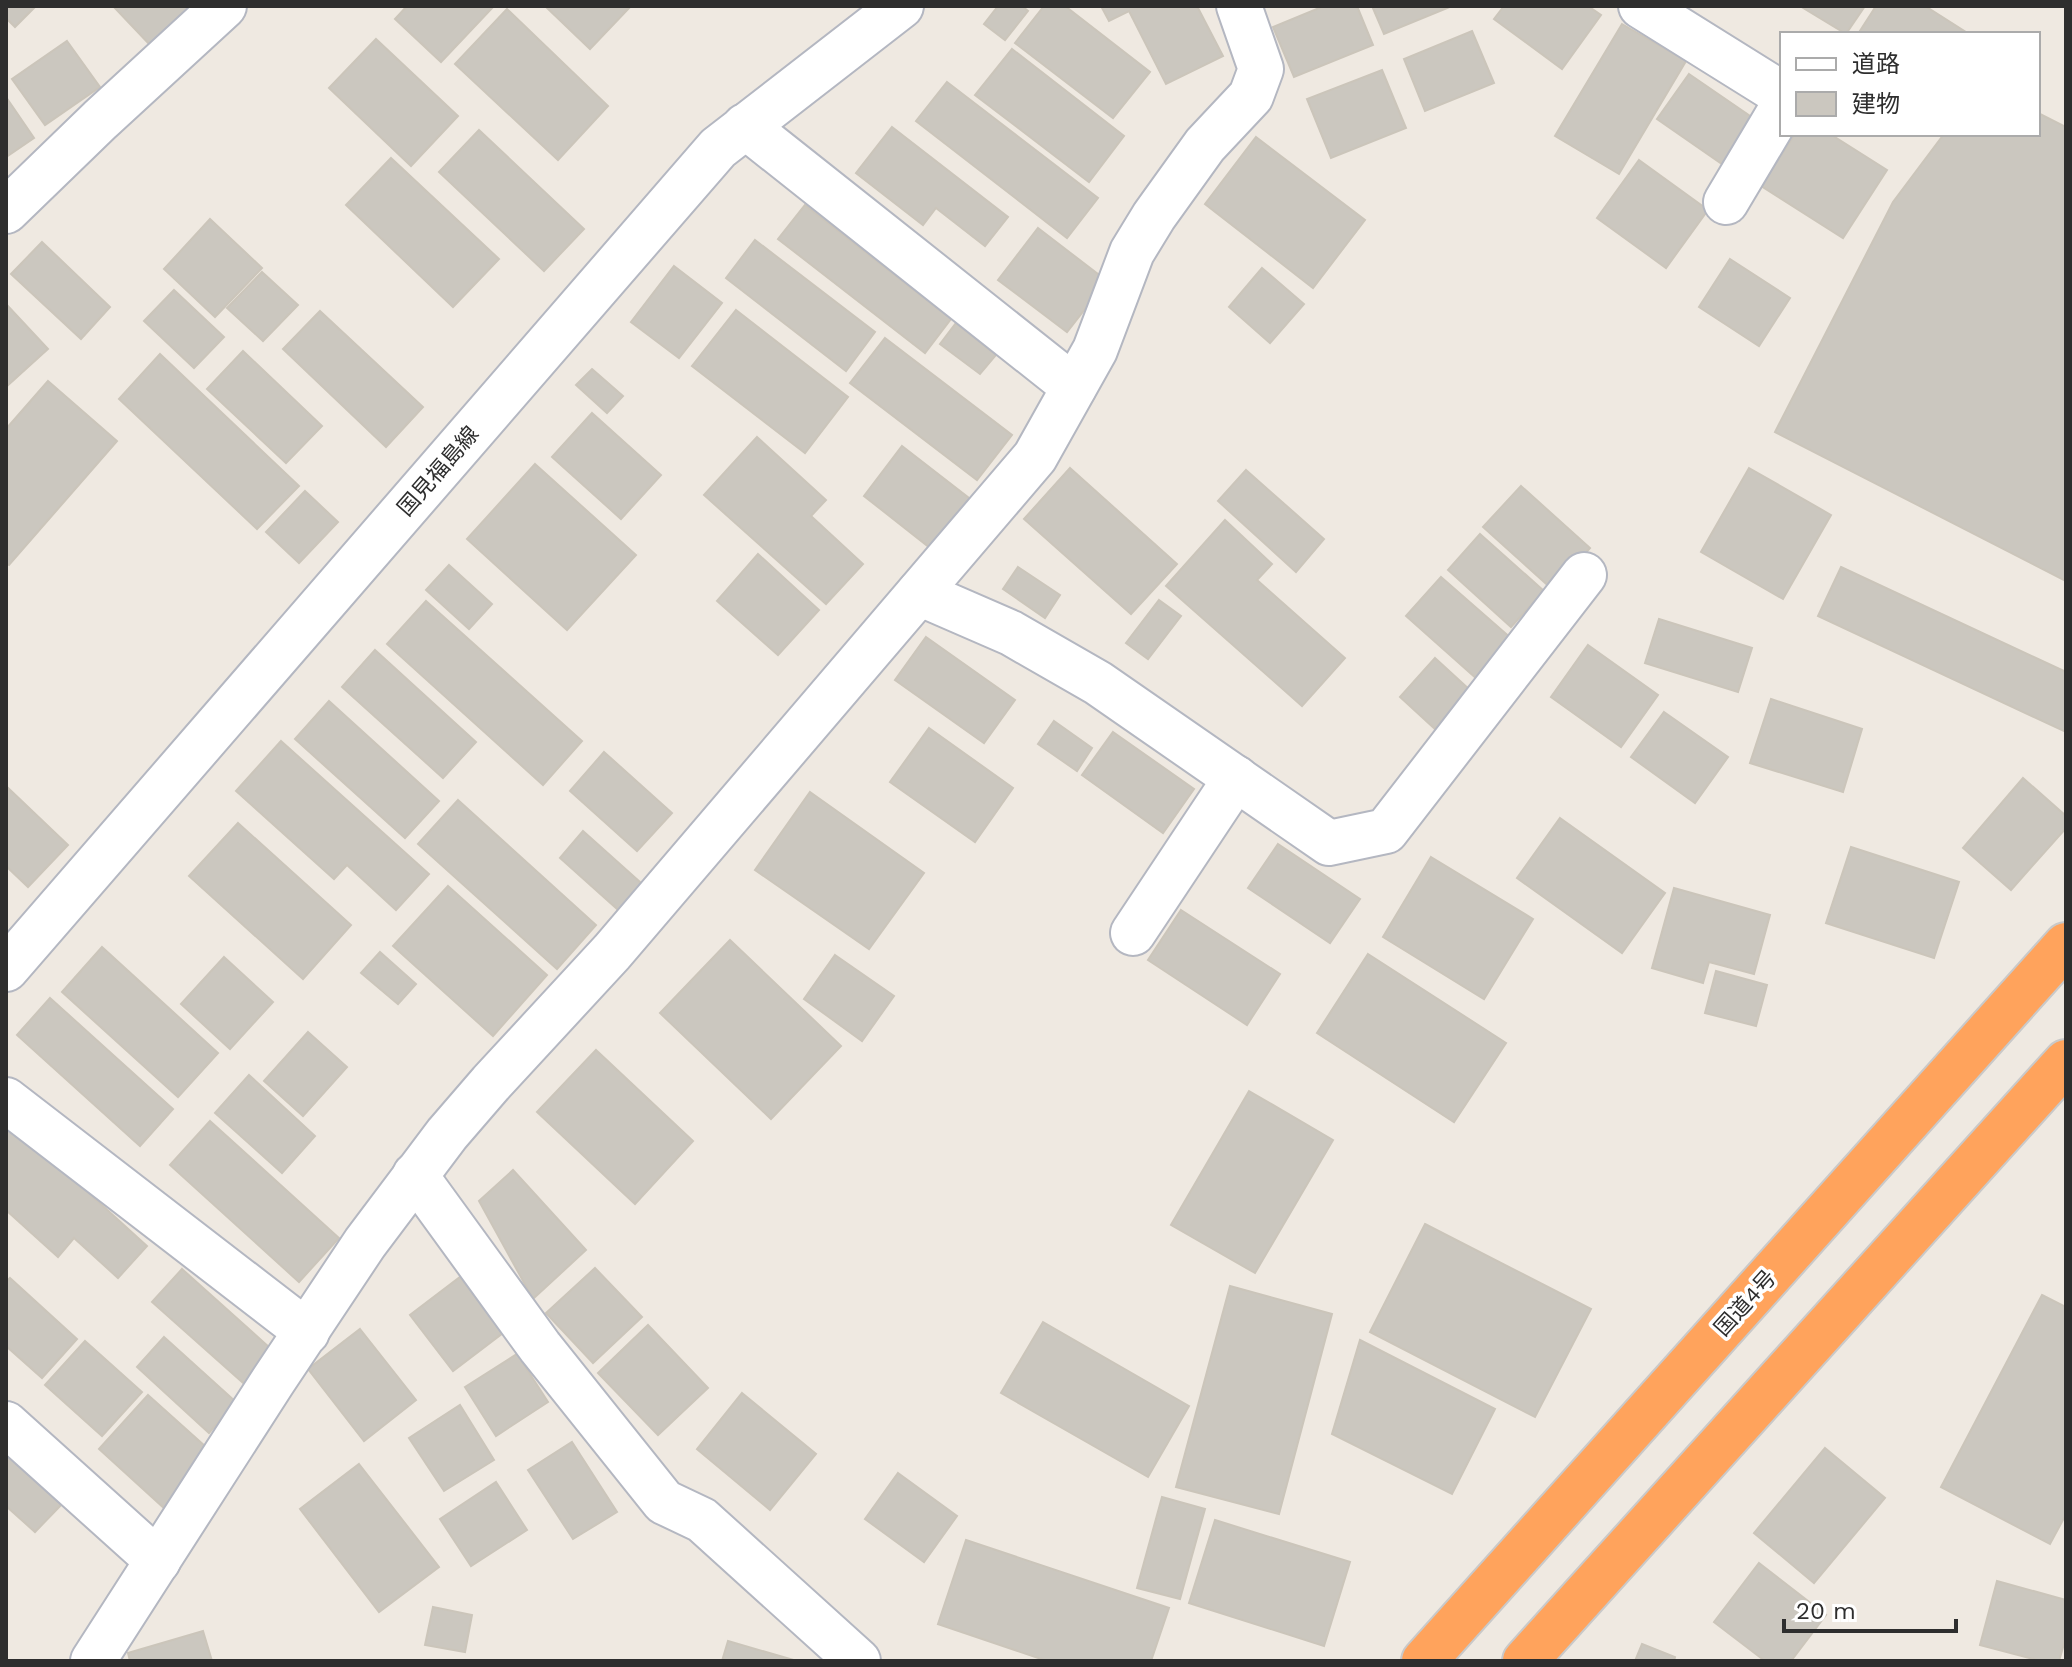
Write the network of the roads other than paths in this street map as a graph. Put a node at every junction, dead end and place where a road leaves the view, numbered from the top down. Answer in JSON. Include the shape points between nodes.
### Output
{"nodes":[{"id":1,"x":224,"y":6,"type":"edge"},
{"id":2,"x":901,"y":6,"type":"edge"},
{"id":3,"x":1239,"y":6,"type":"edge"},
{"id":4,"x":1641,"y":6,"type":"edge"},
{"id":5,"x":1780,"y":93,"type":"edge"},
{"id":6,"x":1780,"y":111,"type":"edge"},
{"id":7,"x":745,"y":126,"type":"junction"},
{"id":8,"x":1726,"y":202,"type":"dead end"},
{"id":9,"x":6,"y":211,"type":"edge"},
{"id":10,"x":1074,"y":387,"type":"junction"},
{"id":11,"x":1584,"y":575,"type":"dead end"},
{"id":12,"x":919,"y":593,"type":"junction"},
{"id":13,"x":1236,"y":778,"type":"junction"},
{"id":14,"x":1133,"y":933,"type":"dead end"},
{"id":15,"x":2066,"y":945,"type":"edge"},
{"id":16,"x":6,"y":969,"type":"edge"},
{"id":17,"x":2066,"y":1062,"type":"edge"},
{"id":18,"x":6,"y":1100,"type":"edge"},
{"id":19,"x":415,"y":1175,"type":"junction"},
{"id":20,"x":307,"y":1332,"type":"junction"},
{"id":21,"x":6,"y":1424,"type":"edge"},
{"id":22,"x":158,"y":1561,"type":"junction"},
{"id":23,"x":93,"y":1661,"type":"edge"},
{"id":24,"x":857,"y":1661,"type":"edge"},
{"id":25,"x":1424,"y":1661,"type":"edge"},
{"id":26,"x":1525,"y":1661,"type":"edge"}],
"edges":[{"from":1,"to":9,"type":"street"},
{"from":2,"to":7,"type":"street","name":"国見福島線"},
{"from":3,"to":10,"type":"street","via":[[1261,69],[1251,96],[1205,145],[1132,252],[1095,350]]},
{"from":4,"to":5,"type":"street"},
{"from":6,"to":8,"type":"street"},
{"from":7,"to":10,"type":"street"},
{"from":7,"to":16,"type":"street","name":"国見福島線","via":[[718,148]]},
{"from":10,"to":12,"type":"street","via":[[1035,457]]},
{"from":11,"to":13,"type":"street","via":[[1386,831],[1329,843]]},
{"from":12,"to":13,"type":"street","via":[[1011,633],[1098,683]]},
{"from":12,"to":19,"type":"street"},
{"from":13,"to":14,"type":"street"},
{"from":15,"to":25,"type":"highway","name":"国道4号"},
{"from":17,"to":26,"type":"highway"},
{"from":18,"to":20,"type":"street"},
{"from":19,"to":20,"type":"street"},
{"from":19,"to":24,"type":"street","via":[[540,1347],[664,1502],[702,1520]]},
{"from":20,"to":22,"type":"street"},
{"from":21,"to":22,"type":"street"},
{"from":22,"to":23,"type":"street"}]}
